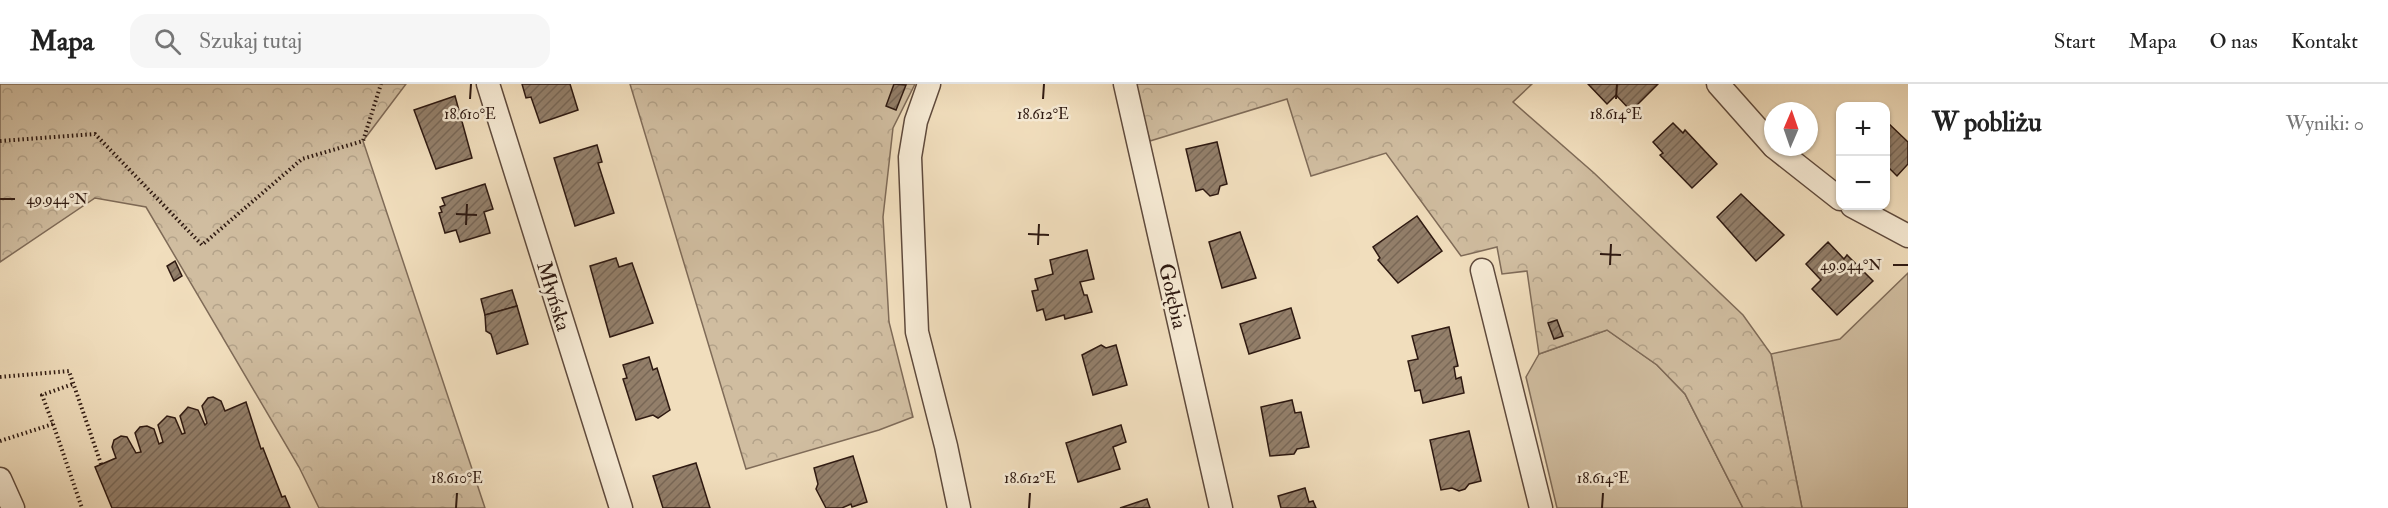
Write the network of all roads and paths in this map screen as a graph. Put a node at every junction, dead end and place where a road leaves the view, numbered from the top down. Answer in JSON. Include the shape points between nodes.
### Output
{"nodes":[{"id":1,"x":381,"y":84,"type":"edge"},
{"id":2,"x":488,"y":84,"type":"edge"},
{"id":3,"x":928,"y":84,"type":"edge"},
{"id":4,"x":1125,"y":84,"type":"edge"},
{"id":5,"x":1718,"y":84,"type":"edge"},
{"id":6,"x":1764,"y":137,"type":"edge"},
{"id":7,"x":0,"y":141,"type":"edge"},
{"id":8,"x":1785,"y":156,"type":"edge"},
{"id":9,"x":1836,"y":196,"type":"edge"},
{"id":10,"x":1859,"y":210,"type":"edge"},
{"id":11,"x":1908,"y":236,"type":"edge"},
{"id":12,"x":1482,"y":270,"type":"dead end"},
{"id":13,"x":0,"y":377,"type":"edge"},
{"id":14,"x":73,"y":384,"type":"junction"},
{"id":15,"x":53,"y":424,"type":"junction"},
{"id":16,"x":0,"y":441,"type":"edge"},
{"id":17,"x":101,"y":464,"type":"dead end"},
{"id":18,"x":0,"y":479,"type":"edge"},
{"id":19,"x":14,"y":508,"type":"edge"},
{"id":20,"x":82,"y":508,"type":"edge"},
{"id":21,"x":621,"y":508,"type":"edge"},
{"id":22,"x":958,"y":508,"type":"edge"},
{"id":23,"x":1221,"y":508,"type":"edge"},
{"id":24,"x":1541,"y":508,"type":"edge"}],
"edges":[{"from":1,"to":7,"type":"path","via":[[363,141],[302,159],[202,245],[96,134]]},
{"from":2,"to":21,"type":"street","name":"Młyńska"},
{"from":3,"to":22,"type":"street","via":[[910,157],[917,332]]},
{"from":4,"to":23,"type":"street","name":"Gołębia"},
{"from":5,"to":6,"type":"street"},
{"from":8,"to":9,"type":"street"},
{"from":10,"to":11,"type":"street"},
{"from":12,"to":24,"type":"street"},
{"from":13,"to":14,"type":"path","via":[[69,371]]},
{"from":14,"to":15,"type":"path","via":[[42,395]]},
{"from":14,"to":17,"type":"path"},
{"from":15,"to":16,"type":"path"},
{"from":15,"to":20,"type":"path"},
{"from":18,"to":19,"type":"street"}]}
